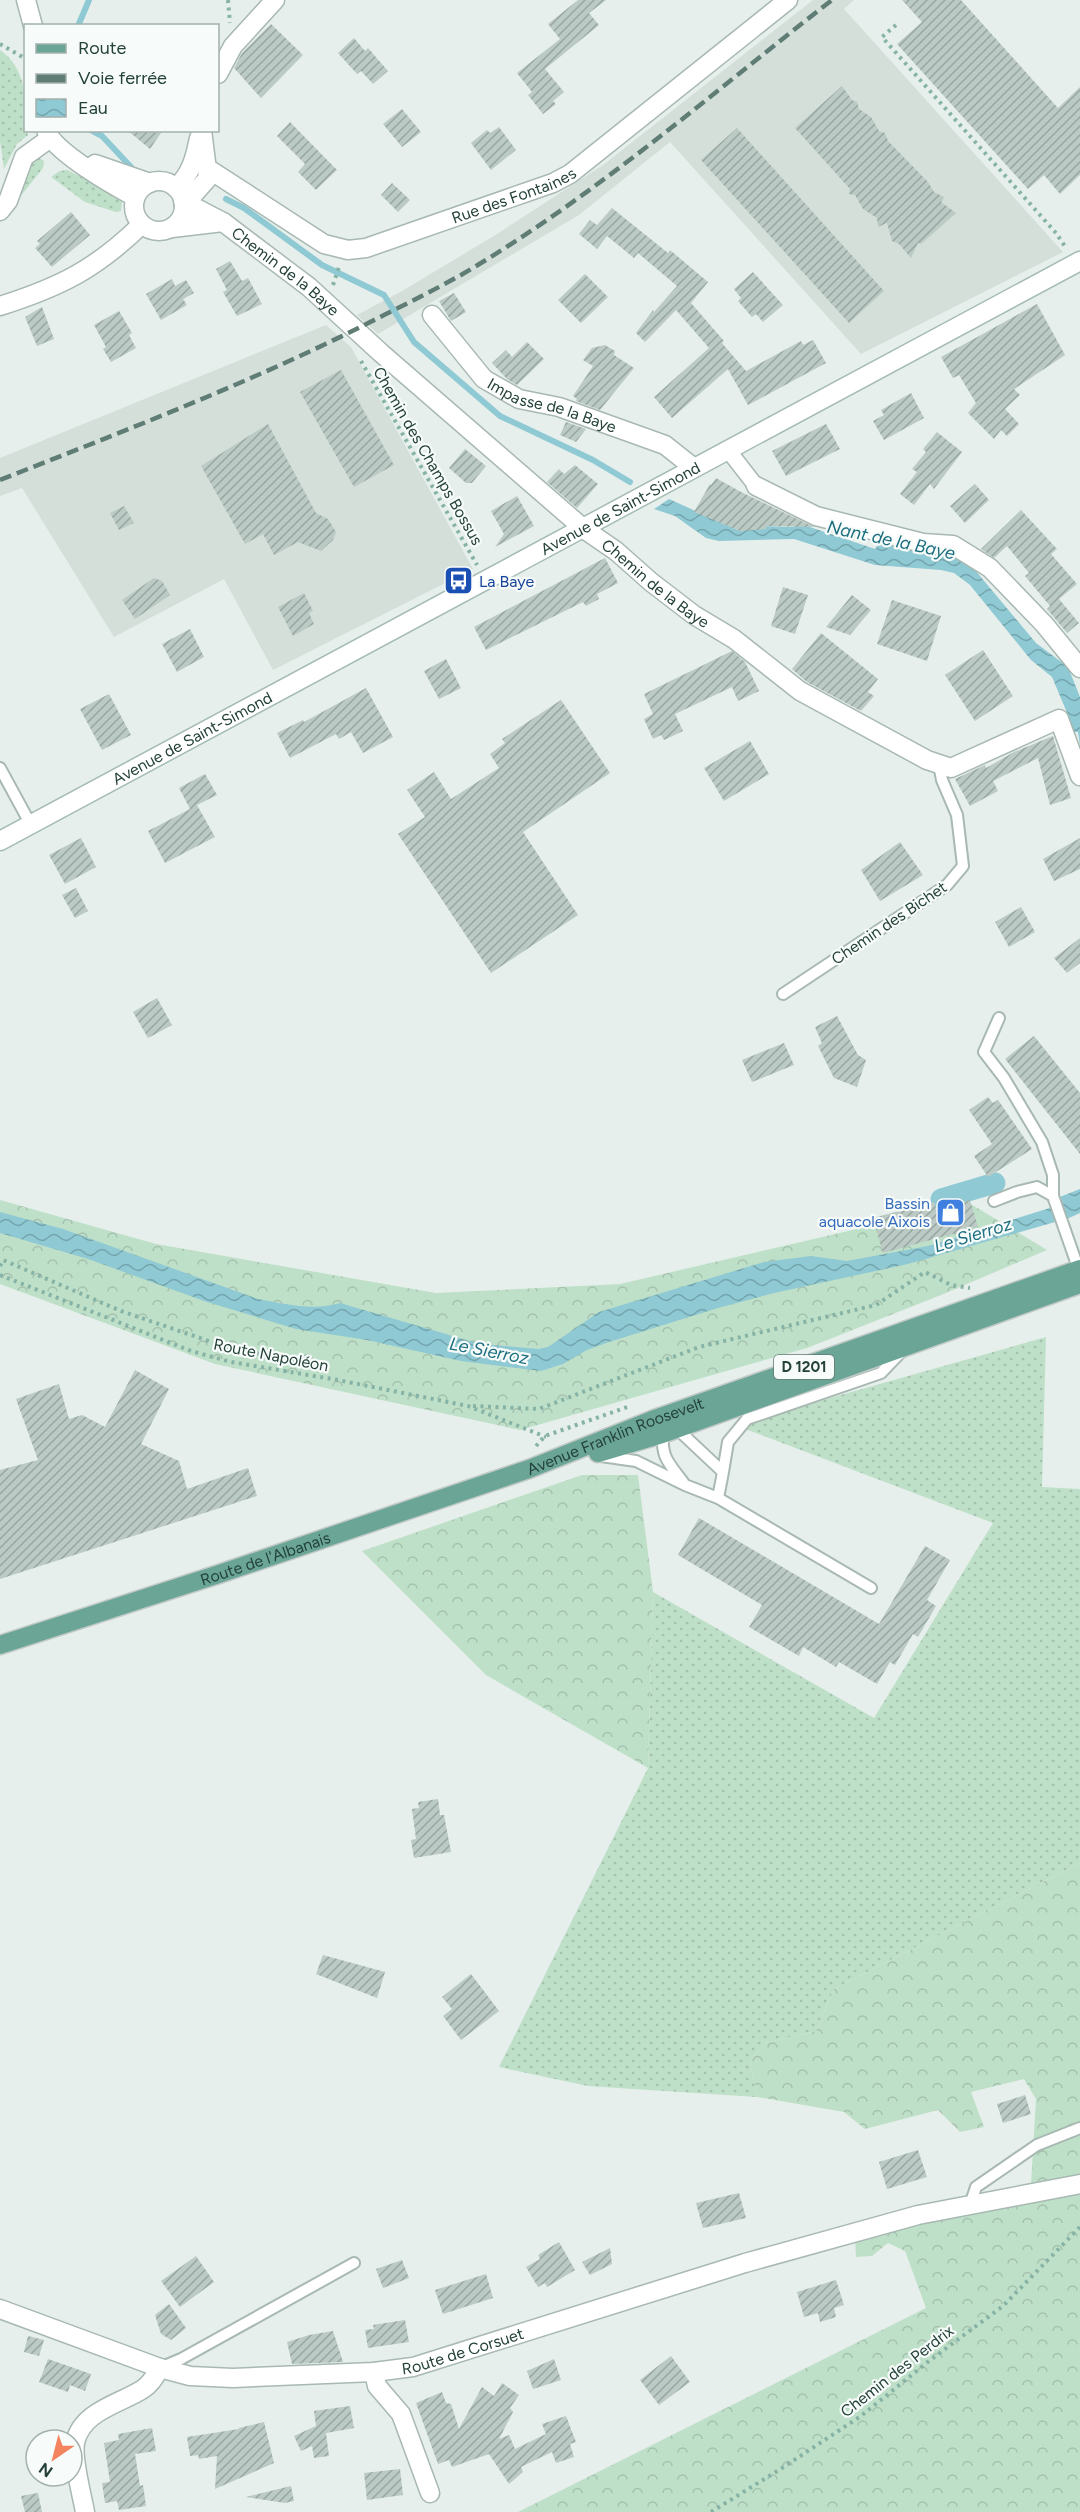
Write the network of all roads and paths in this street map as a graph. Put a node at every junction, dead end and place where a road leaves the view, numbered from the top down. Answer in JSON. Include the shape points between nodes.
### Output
{"nodes":[{"id":1,"x":26,"y":0,"type":"edge"},
{"id":2,"x":275,"y":0,"type":"edge"},
{"id":3,"x":788,"y":0,"type":"edge"},
{"id":4,"x":32,"y":24,"type":"edge"},
{"id":5,"x":896,"y":25,"type":"dead end"},
{"id":6,"x":0,"y":44,"type":"edge"},
{"id":7,"x":24,"y":58,"type":"edge"},
{"id":8,"x":219,"y":72,"type":"edge"},
{"id":9,"x":202,"y":132,"type":"edge"},
{"id":10,"x":202,"y":132,"type":"edge"},
{"id":11,"x":48,"y":135,"type":"edge"},
{"id":12,"x":68,"y":155,"type":"junction"},
{"id":13,"x":208,"y":173,"type":"junction"},
{"id":14,"x":150,"y":183,"type":"junction"},
{"id":15,"x":135,"y":197,"type":"junction"},
{"id":16,"x":181,"y":198,"type":"junction"},
{"id":17,"x":0,"y":211,"type":"edge"},
{"id":18,"x":223,"y":222,"type":"junction"},
{"id":19,"x":141,"y":225,"type":"junction"},
{"id":20,"x":172,"y":228,"type":"junction"},
{"id":21,"x":1056,"y":233,"type":"dead end"},
{"id":22,"x":1080,"y":261,"type":"edge"},
{"id":23,"x":339,"y":266,"type":"dead end"},
{"id":24,"x":332,"y":289,"type":"dead end"},
{"id":25,"x":0,"y":306,"type":"edge"},
{"id":26,"x":432,"y":315,"type":"dead end"},
{"id":27,"x":369,"y":342,"type":"junction"},
{"id":28,"x":728,"y":450,"type":"junction"},
{"id":29,"x":694,"y":468,"type":"junction"},
{"id":30,"x":756,"y":486,"type":"joint"},
{"id":31,"x":584,"y":529,"type":"junction"},
{"id":32,"x":486,"y":581,"type":"junction"},
{"id":33,"x":1078,"y":662,"type":"edge"},
{"id":34,"x":939,"y":765,"type":"junction"},
{"id":35,"x":0,"y":768,"type":"edge"},
{"id":36,"x":1080,"y":776,"type":"edge"},
{"id":37,"x":31,"y":825,"type":"junction"},
{"id":38,"x":0,"y":841,"type":"edge"},
{"id":39,"x":783,"y":994,"type":"dead end"},
{"id":40,"x":999,"y":1018,"type":"dead end"},
{"id":41,"x":1053,"y":1196,"type":"junction"},
{"id":42,"x":994,"y":1202,"type":"dead end"},
{"id":43,"x":0,"y":1266,"type":"edge"},
{"id":44,"x":1080,"y":1274,"type":"edge"},
{"id":45,"x":0,"y":1275,"type":"edge"},
{"id":46,"x":972,"y":1289,"type":"dead end"},
{"id":47,"x":906,"y":1347,"type":"junction"},
{"id":48,"x":288,"y":1358,"type":"junction"},
{"id":49,"x":315,"y":1367,"type":"dead end"},
{"id":50,"x":285,"y":1372,"type":"junction"},
{"id":51,"x":468,"y":1406,"type":"junction"},
{"id":52,"x":667,"y":1427,"type":"junction"},
{"id":53,"x":545,"y":1436,"type":"dead end"},
{"id":54,"x":591,"y":1455,"type":"junction"},
{"id":55,"x":529,"y":1468,"type":"junction"},
{"id":56,"x":723,"y":1472,"type":"junction"},
{"id":57,"x":685,"y":1485,"type":"junction"},
{"id":58,"x":718,"y":1498,"type":"junction"},
{"id":59,"x":871,"y":1588,"type":"dead end"},
{"id":60,"x":0,"y":1645,"type":"edge"},
{"id":61,"x":1080,"y":2128,"type":"edge"},
{"id":62,"x":1080,"y":2184,"type":"edge"},
{"id":63,"x":970,"y":2205,"type":"junction"},
{"id":64,"x":1080,"y":2227,"type":"edge"},
{"id":65,"x":354,"y":2262,"type":"dead end"},
{"id":66,"x":0,"y":2309,"type":"edge"},
{"id":67,"x":160,"y":2368,"type":"junction"},
{"id":68,"x":375,"y":2372,"type":"junction"},
{"id":69,"x":430,"y":2493,"type":"dead end"},
{"id":70,"x":85,"y":2512,"type":"edge"},
{"id":71,"x":711,"y":2512,"type":"edge"}],
"edges":[{"from":1,"to":4,"type":"street"},
{"from":2,"to":8,"type":"street","via":[[233,46]]},
{"from":3,"to":13,"type":"street","name":"Rue des Fontaines","via":[[570,174],[366,248],[348,250],[324,244]]},
{"from":5,"to":21,"type":"path","via":[[882,37]]},
{"from":6,"to":7,"type":"path"},
{"from":9,"to":13,"type":"street","name":"Chemin de la Baye"},
{"from":10,"to":16,"type":"street"},
{"from":11,"to":12,"type":"street"},
{"from":11,"to":17,"type":"street","via":[[24,157],[8,201]]},
{"from":12,"to":14,"type":"street"},
{"from":12,"to":15,"type":"street"},
{"from":13,"to":16,"type":"street","via":[[193,195]]},
{"from":13,"to":18,"type":"street","name":"Chemin de la Baye","via":[[211,199]]},
{"from":14,"to":15,"type":"street"},
{"from":14,"to":16,"type":"street","via":[[163,182]]},
{"from":15,"to":19,"type":"street","via":[[134,212]]},
{"from":16,"to":18,"type":"street","name":"Chemin de la Baye"},
{"from":16,"to":20,"type":"street","via":[[183,215]]},
{"from":18,"to":20,"type":"street","name":"Chemin de la Baye"},
{"from":18,"to":27,"type":"street","name":"Chemin de la Baye","via":[[309,287]]},
{"from":19,"to":20,"type":"street","via":[[156,232]]},
{"from":19,"to":25,"type":"street","via":[[117,249],[87,270],[52,289]]},
{"from":22,"to":28,"type":"street","name":"Avenue de Saint-Simond"},
{"from":23,"to":24,"type":"path"},
{"from":26,"to":29,"type":"street","name":"Impasse de la Baye","via":[[484,379],[519,399],[559,407],[665,445]]},
{"from":27,"to":31,"type":"street","name":"Chemin de la Baye"},
{"from":27,"to":32,"type":"path","name":"Chemin des Champs Bossus","via":[[363,348],[361,362]]},
{"from":28,"to":29,"type":"street","name":"Avenue de Saint-Simond"},
{"from":28,"to":30,"type":"street"},
{"from":29,"to":31,"type":"street","name":"Avenue de Saint-Simond"},
{"from":30,"to":33,"type":"street","via":[[816,516],[923,543],[953,545],[990,568]]},
{"from":31,"to":32,"type":"street","name":"Avenue de Saint-Simond"},
{"from":31,"to":34,"type":"street","name":"Chemin de la Baye","via":[[800,691]]},
{"from":32,"to":37,"type":"street","name":"Avenue de Saint-Simond"},
{"from":34,"to":36,"type":"street","via":[[951,768],[1059,719]]},
{"from":34,"to":39,"type":"lane","name":"Chemin des Bichet","via":[[957,815],[963,866],[947,885]]},
{"from":35,"to":37,"type":"lane"},
{"from":37,"to":38,"type":"street","name":"Avenue de Saint-Simond"},
{"from":40,"to":41,"type":"lane","via":[[984,1052],[1042,1142],[1053,1175]]},
{"from":41,"to":42,"type":"lane","via":[[1037,1187]]},
{"from":41,"to":44,"type":"lane"},
{"from":43,"to":48,"type":"path","via":[[3,1260],[121,1311],[235,1350]]},
{"from":44,"to":47,"type":"main road","name":"Avenue Franklin Roosevelt","number":"D 1201"},
{"from":44,"to":52,"type":"main road","name":"Avenue Franklin Roosevelt","number":"D 1201"},
{"from":45,"to":50,"type":"path","name":"Route Napoléon","via":[[191,1351]]},
{"from":46,"to":51,"type":"path","via":[[951,1285],[925,1272],[876,1305],[699,1347],[539,1409]]},
{"from":47,"to":52,"type":"main road","name":"Avenue Franklin Roosevelt","number":"D 1201"},
{"from":47,"to":56,"type":"lane","via":[[881,1373],[747,1419],[728,1442]]},
{"from":48,"to":49,"type":"path"},
{"from":48,"to":50,"type":"path"},
{"from":50,"to":51,"type":"path","name":"Route Napoléon"},
{"from":51,"to":53,"type":"path","name":"Route Napoléon"},
{"from":52,"to":54,"type":"main road","name":"Avenue Franklin Roosevelt","number":"D 1201"},
{"from":52,"to":55,"type":"main road","name":"Avenue Franklin Roosevelt","number":"D 1201"},
{"from":52,"to":56,"type":"lane"},
{"from":52,"to":57,"type":"lane","via":[[661,1447],[664,1457]]},
{"from":54,"to":55,"type":"main road","name":"Avenue Franklin Roosevelt","number":"D 1201"},
{"from":54,"to":57,"type":"lane","via":[[636,1461]]},
{"from":55,"to":60,"type":"main road","name":"Route de l'Albanais","number":"D 1201"},
{"from":56,"to":58,"type":"lane"},
{"from":57,"to":58,"type":"lane"},
{"from":58,"to":59,"type":"lane"},
{"from":61,"to":63,"type":"lane","via":[[1037,2145],[976,2187]]},
{"from":62,"to":63,"type":"street","name":"Route de Corsuet"},
{"from":63,"to":68,"type":"street","name":"Route de Corsuet","via":[[918,2215],[745,2264],[413,2367]]},
{"from":64,"to":71,"type":"path","name":"Chemin des Perdrix","via":[[1003,2306],[861,2416]]},
{"from":65,"to":67,"type":"lane"},
{"from":66,"to":67,"type":"street","name":"Route de Corsuet"},
{"from":67,"to":68,"type":"street","name":"Route de Corsuet","via":[[190,2376],[233,2378]]},
{"from":67,"to":70,"type":"street","via":[[143,2389],[98,2412],[75,2442]]},
{"from":68,"to":69,"type":"street","via":[[377,2386],[401,2414]]}]}
